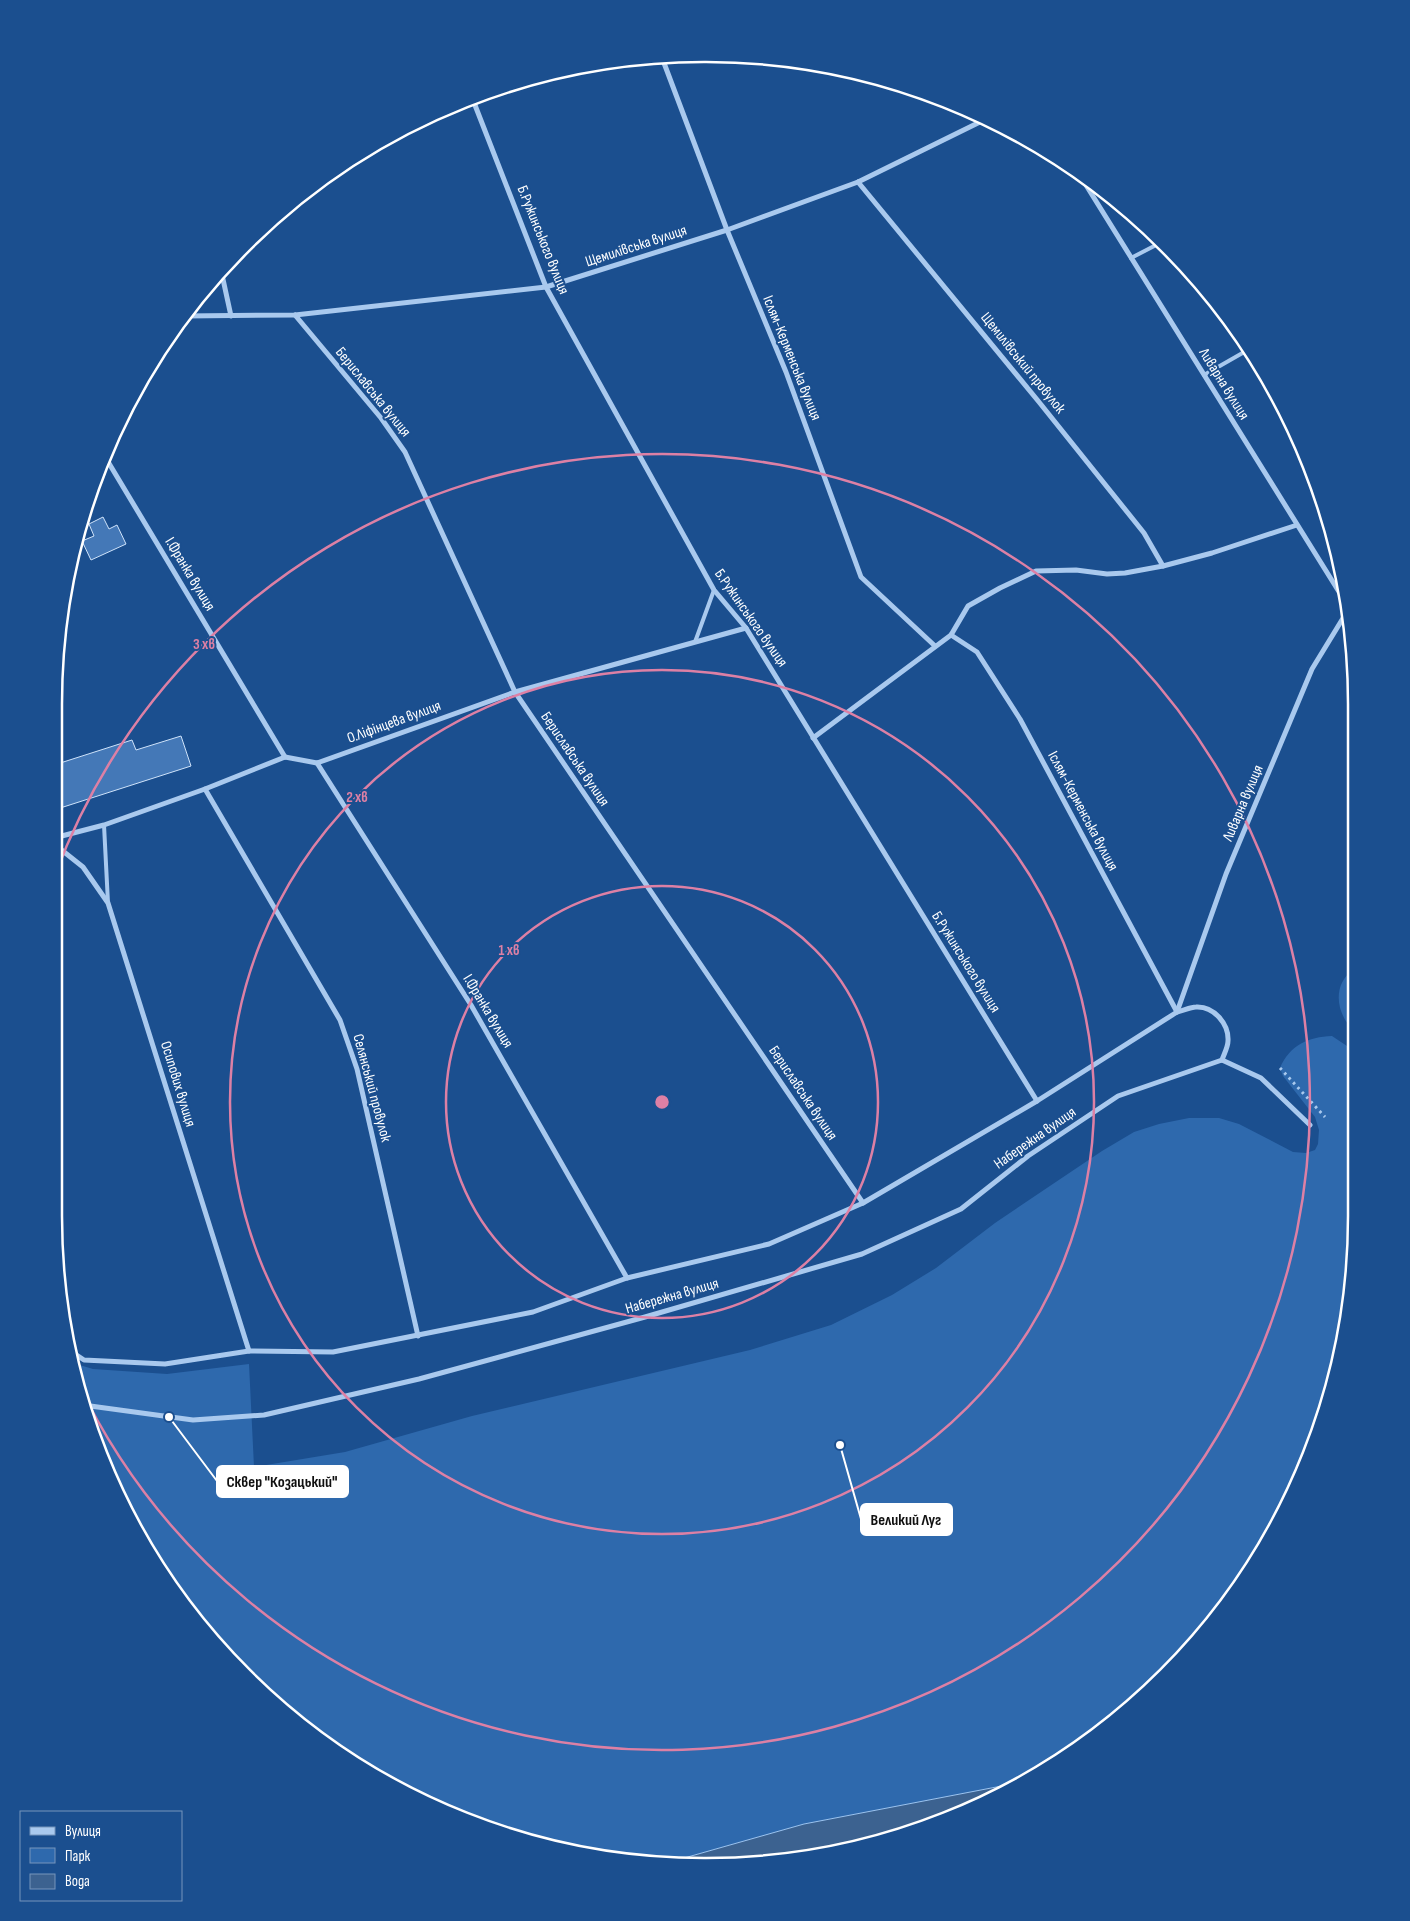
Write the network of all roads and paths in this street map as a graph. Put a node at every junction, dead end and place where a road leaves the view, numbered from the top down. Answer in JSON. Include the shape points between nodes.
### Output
{"nodes":[{"id":1,"x":664,"y":64,"type":"edge"},
{"id":2,"x":475,"y":105,"type":"edge"},
{"id":3,"x":977,"y":123,"type":"edge"},
{"id":4,"x":858,"y":182,"type":"junction"},
{"id":5,"x":1089,"y":190,"type":"edge"},
{"id":6,"x":727,"y":230,"type":"junction"},
{"id":7,"x":1154,"y":246,"type":"edge"},
{"id":8,"x":1131,"y":258,"type":"junction"},
{"id":9,"x":223,"y":280,"type":"edge"},
{"id":10,"x":546,"y":287,"type":"junction"},
{"id":11,"x":194,"y":316,"type":"edge"},
{"id":12,"x":231,"y":316,"type":"junction"},
{"id":13,"x":295,"y":316,"type":"junction"},
{"id":14,"x":1242,"y":353,"type":"edge"},
{"id":15,"x":1204,"y":375,"type":"junction"},
{"id":16,"x":109,"y":464,"type":"edge"},
{"id":17,"x":1297,"y":525,"type":"junction"},
{"id":18,"x":1163,"y":566,"type":"junction"},
{"id":19,"x":1336,"y":588,"type":"edge"},
{"id":20,"x":714,"y":590,"type":"junction"},
{"id":21,"x":1342,"y":620,"type":"edge"},
{"id":22,"x":746,"y":628,"type":"junction"},
{"id":23,"x":950,"y":635,"type":"junction"},
{"id":24,"x":695,"y":642,"type":"junction"},
{"id":25,"x":935,"y":646,"type":"junction"},
{"id":26,"x":515,"y":692,"type":"junction"},
{"id":27,"x":814,"y":738,"type":"junction"},
{"id":28,"x":286,"y":758,"type":"junction"},
{"id":29,"x":317,"y":763,"type":"junction"},
{"id":30,"x":205,"y":789,"type":"junction"},
{"id":31,"x":104,"y":825,"type":"junction"},
{"id":32,"x":62,"y":836,"type":"edge"},
{"id":33,"x":62,"y":850,"type":"edge"},
{"id":34,"x":108,"y":903,"type":"junction"},
{"id":35,"x":1177,"y":1012,"type":"junction"},
{"id":36,"x":1222,"y":1060,"type":"junction"},
{"id":37,"x":1280,"y":1068,"type":"dead end"},
{"id":38,"x":1037,"y":1101,"type":"junction"},
{"id":39,"x":1325,"y":1116,"type":"dead end"},
{"id":40,"x":1310,"y":1125,"type":"dead end"},
{"id":41,"x":863,"y":1203,"type":"junction"},
{"id":42,"x":627,"y":1278,"type":"junction"},
{"id":43,"x":418,"y":1336,"type":"junction"},
{"id":44,"x":249,"y":1350,"type":"junction"},
{"id":45,"x":78,"y":1356,"type":"edge"},
{"id":46,"x":92,"y":1406,"type":"edge"}],
"edges":[{"from":1,"to":6,"type":"street","name":"Іслям-Керменська вулиця"},
{"from":2,"to":10,"type":"street","name":"Б.Ружинського вулиця"},
{"from":3,"to":4,"type":"street","name":"Щемилівська вулиця"},
{"from":4,"to":6,"type":"street","name":"Щемилівська вулиця"},
{"from":4,"to":18,"type":"street","name":"Щемилівський провулок","via":[[1144,533]]},
{"from":5,"to":8,"type":"street","name":"Ливарна вулиця"},
{"from":6,"to":10,"type":"street","name":"Щемилівська вулиця"},
{"from":6,"to":25,"type":"street","name":"Іслям-Керменська вулиця","via":[[786,372],[861,577]]},
{"from":7,"to":8,"type":"lane"},
{"from":8,"to":15,"type":"street","name":"Ливарна вулиця"},
{"from":9,"to":12,"type":"street"},
{"from":10,"to":13,"type":"street","name":"Щемилівська вулиця"},
{"from":10,"to":20,"type":"street","name":"Б.Ружинського вулиця"},
{"from":11,"to":12,"type":"street","name":"Щемилівська вулиця"},
{"from":12,"to":13,"type":"street","name":"Щемилівська вулиця"},
{"from":13,"to":26,"type":"street","name":"Бериславська вулиця","via":[[381,418],[405,452]]},
{"from":14,"to":15,"type":"lane"},
{"from":15,"to":17,"type":"street","name":"Ливарна вулиця"},
{"from":16,"to":28,"type":"street","name":"І.Франка вулиця"},
{"from":17,"to":18,"type":"street"},
{"from":17,"to":19,"type":"street","name":"Ливарна вулиця"},
{"from":18,"to":23,"type":"street","via":[[1107,574],[1076,570],[1036,571],[968,606]]},
{"from":20,"to":22,"type":"street","name":"Б.Ружинського вулиця"},
{"from":20,"to":24,"type":"lane"},
{"from":21,"to":35,"type":"street","name":"Ливарна вулиця","via":[[1312,668],[1226,874]]},
{"from":22,"to":24,"type":"street","name":"О.Ліфінцева вулиця"},
{"from":22,"to":27,"type":"street","name":"Б.Ружинського вулиця"},
{"from":23,"to":25,"type":"street"},
{"from":23,"to":35,"type":"street","name":"Іслям-Керменська вулиця","via":[[977,652],[1020,719]]},
{"from":24,"to":26,"type":"street","name":"О.Ліфінцева вулиця"},
{"from":25,"to":27,"type":"street"},
{"from":26,"to":29,"type":"street","name":"О.Ліфінцева вулиця"},
{"from":26,"to":41,"type":"street","name":"Бериславська вулиця"},
{"from":27,"to":38,"type":"street","name":"Б.Ружинського вулиця"},
{"from":28,"to":29,"type":"street","name":"О.Ліфінцева вулиця"},
{"from":28,"to":30,"type":"street"},
{"from":29,"to":42,"type":"street","name":"І.Франка вулиця","via":[[471,1005]]},
{"from":30,"to":31,"type":"street"},
{"from":30,"to":43,"type":"street","name":"Селянський провулок","via":[[340,1020],[357,1069]]},
{"from":31,"to":32,"type":"street"},
{"from":31,"to":34,"type":"lane"},
{"from":33,"to":34,"type":"street","name":"Осипових вулиця","via":[[83,867]]},
{"from":34,"to":44,"type":"street","name":"Осипових вулиця"},
{"from":35,"to":36,"type":"street","via":[[1196,1007],[1218,1015],[1228,1036]]},
{"from":35,"to":38,"type":"street"},
{"from":36,"to":40,"type":"street","via":[[1261,1078]]},
{"from":36,"to":46,"type":"street","name":"Набережна вулиця","via":[[1118,1096],[1028,1156],[961,1209],[862,1254],[419,1379],[264,1416],[193,1420]]},
{"from":37,"to":39,"type":"path"},
{"from":38,"to":41,"type":"street"},
{"from":41,"to":42,"type":"street","via":[[769,1244]]},
{"from":42,"to":43,"type":"street","via":[[533,1312]]},
{"from":43,"to":44,"type":"street","via":[[333,1352]]},
{"from":44,"to":45,"type":"street","via":[[165,1364],[84,1360]]}]}
